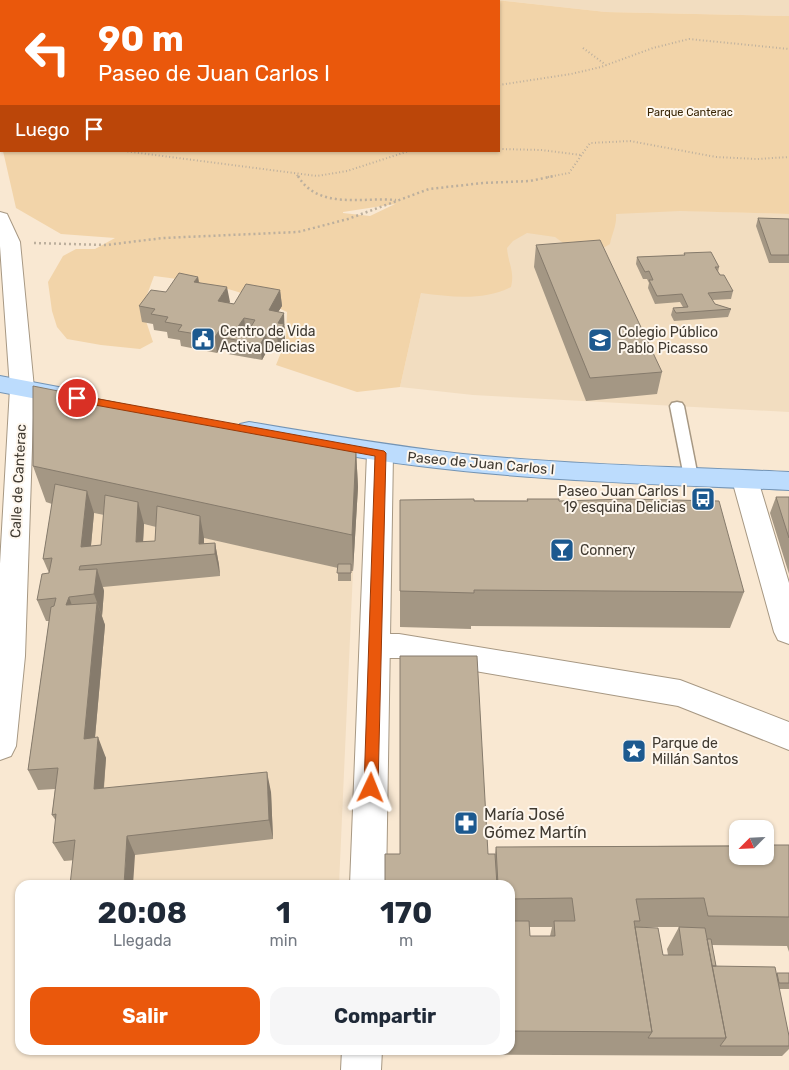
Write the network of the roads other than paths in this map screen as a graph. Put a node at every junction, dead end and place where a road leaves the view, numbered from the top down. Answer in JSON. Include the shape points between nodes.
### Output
{"nodes":[{"id":1,"x":0,"y":218,"type":"edge"},
{"id":2,"x":11,"y":386,"type":"edge"},
{"id":3,"x":91,"y":401,"type":"edge"},
{"id":4,"x":677,"y":406,"type":"dead end"},
{"id":5,"x":227,"y":426,"type":"edge"},
{"id":6,"x":380,"y":453,"type":"junction"},
{"id":7,"x":690,"y":477,"type":"junction"},
{"id":8,"x":745,"y":480,"type":"junction"},
{"id":9,"x":789,"y":481,"type":"edge"},
{"id":10,"x":6,"y":617,"type":"edge"},
{"id":11,"x":789,"y":632,"type":"edge"},
{"id":12,"x":375,"y":646,"type":"junction"},
{"id":13,"x":3,"y":707,"type":"edge"},
{"id":14,"x":789,"y":736,"type":"edge"},
{"id":15,"x":0,"y":746,"type":"edge"},
{"id":16,"x":368,"y":880,"type":"edge"},
{"id":17,"x":362,"y":1055,"type":"edge"},
{"id":18,"x":361,"y":1070,"type":"edge"}],
"edges":[{"from":1,"to":2,"type":"street","name":"Calle de Canterac","via":[[10,242]]},
{"from":2,"to":3,"type":"main road"},
{"from":2,"to":10,"type":"street","name":"Calle de Canterac"},
{"from":4,"to":7,"type":"lane"},
{"from":5,"to":6,"type":"main road","name":"Paseo de Juan Carlos I"},
{"from":6,"to":7,"type":"main road","name":"Paseo de Juan Carlos I","via":[[465,463]]},
{"from":6,"to":12,"type":"street"},
{"from":7,"to":8,"type":"main road","name":"Paseo de Juan Carlos I"},
{"from":8,"to":9,"type":"main road","name":"Paseo de Juan Carlos I"},
{"from":8,"to":11,"type":"street"},
{"from":10,"to":13,"type":"street","name":"Calle de Canterac"},
{"from":12,"to":14,"type":"street","via":[[399,646],[680,693]]},
{"from":12,"to":16,"type":"street"},
{"from":13,"to":15,"type":"street","name":"Calle de Canterac"},
{"from":17,"to":18,"type":"street"}]}
